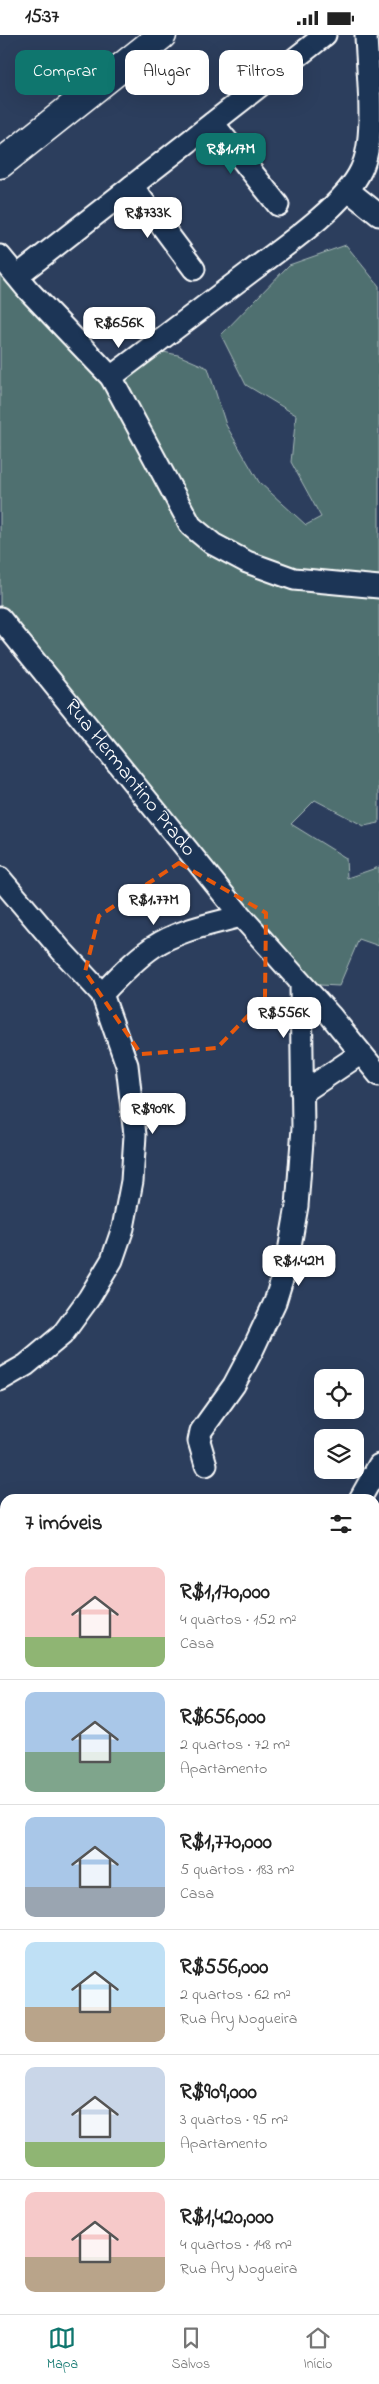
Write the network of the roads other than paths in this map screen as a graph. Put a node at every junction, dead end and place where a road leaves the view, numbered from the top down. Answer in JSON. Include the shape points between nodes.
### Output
{"nodes":[{"id":1,"x":162,"y":35,"type":"edge"},
{"id":2,"x":325,"y":35,"type":"edge"},
{"id":3,"x":366,"y":35,"type":"edge"},
{"id":4,"x":213,"y":123,"type":"junction"},
{"id":5,"x":6,"y":155,"type":"edge"},
{"id":6,"x":132,"y":186,"type":"junction"},
{"id":7,"x":349,"y":191,"type":"junction"},
{"id":8,"x":278,"y":205,"type":"dead end"},
{"id":9,"x":379,"y":215,"type":"edge"},
{"id":10,"x":0,"y":256,"type":"edge"},
{"id":11,"x":194,"y":269,"type":"dead end"},
{"id":12,"x":17,"y":276,"type":"junction"},
{"id":13,"x":111,"y":377,"type":"junction"},
{"id":14,"x":379,"y":587,"type":"edge"},
{"id":15,"x":0,"y":618,"type":"edge"},
{"id":16,"x":4,"y":890,"type":"edge"},
{"id":17,"x":241,"y":917,"type":"junction"},
{"id":18,"x":301,"y":984,"type":"junction"},
{"id":19,"x":102,"y":994,"type":"junction"},
{"id":20,"x":360,"y":1053,"type":"junction"},
{"id":21,"x":379,"y":1075,"type":"edge"},
{"id":22,"x":302,"y":1093,"type":"junction"},
{"id":23,"x":0,"y":1380,"type":"edge"},
{"id":24,"x":206,"y":1465,"type":"dead end"},
{"id":25,"x":379,"y":1465,"type":"edge"},
{"id":26,"x":363,"y":1494,"type":"edge"}],
"edges":[{"from":1,"to":5,"type":"main road"},
{"from":2,"to":4,"type":"street"},
{"from":3,"to":7,"type":"street","via":[[370,116],[367,146],[362,169]]},
{"from":4,"to":6,"type":"street"},
{"from":4,"to":8,"type":"street"},
{"from":6,"to":11,"type":"street"},
{"from":6,"to":12,"type":"street"},
{"from":7,"to":9,"type":"street"},
{"from":7,"to":13,"type":"street","via":[[296,237]]},
{"from":10,"to":12,"type":"street"},
{"from":12,"to":13,"type":"street"},
{"from":13,"to":14,"type":"street","via":[[191,526],[213,544],[247,562],[294,579]]},
{"from":15,"to":17,"type":"street","name":"Rua Hermantino Prado"},
{"from":16,"to":19,"type":"street"},
{"from":17,"to":18,"type":"street","name":"Rua Hermantino Prado"},
{"from":17,"to":19,"type":"street","via":[[192,930],[154,946]]},
{"from":18,"to":20,"type":"street","name":"Rua Hermantino Prado"},
{"from":18,"to":22,"type":"street"},
{"from":19,"to":23,"type":"street","via":[[127,1065],[132,1098],[132,1181],[123,1228],[112,1260],[62,1335],[26,1365]]},
{"from":20,"to":21,"type":"street","name":"Rua Hermantino Prado"},
{"from":20,"to":22,"type":"street"},
{"from":22,"to":24,"type":"street","via":[[303,1128],[297,1206],[287,1263],[275,1302],[253,1349],[234,1385],[201,1431],[199,1441]]},
{"from":25,"to":26,"type":"street"}]}
